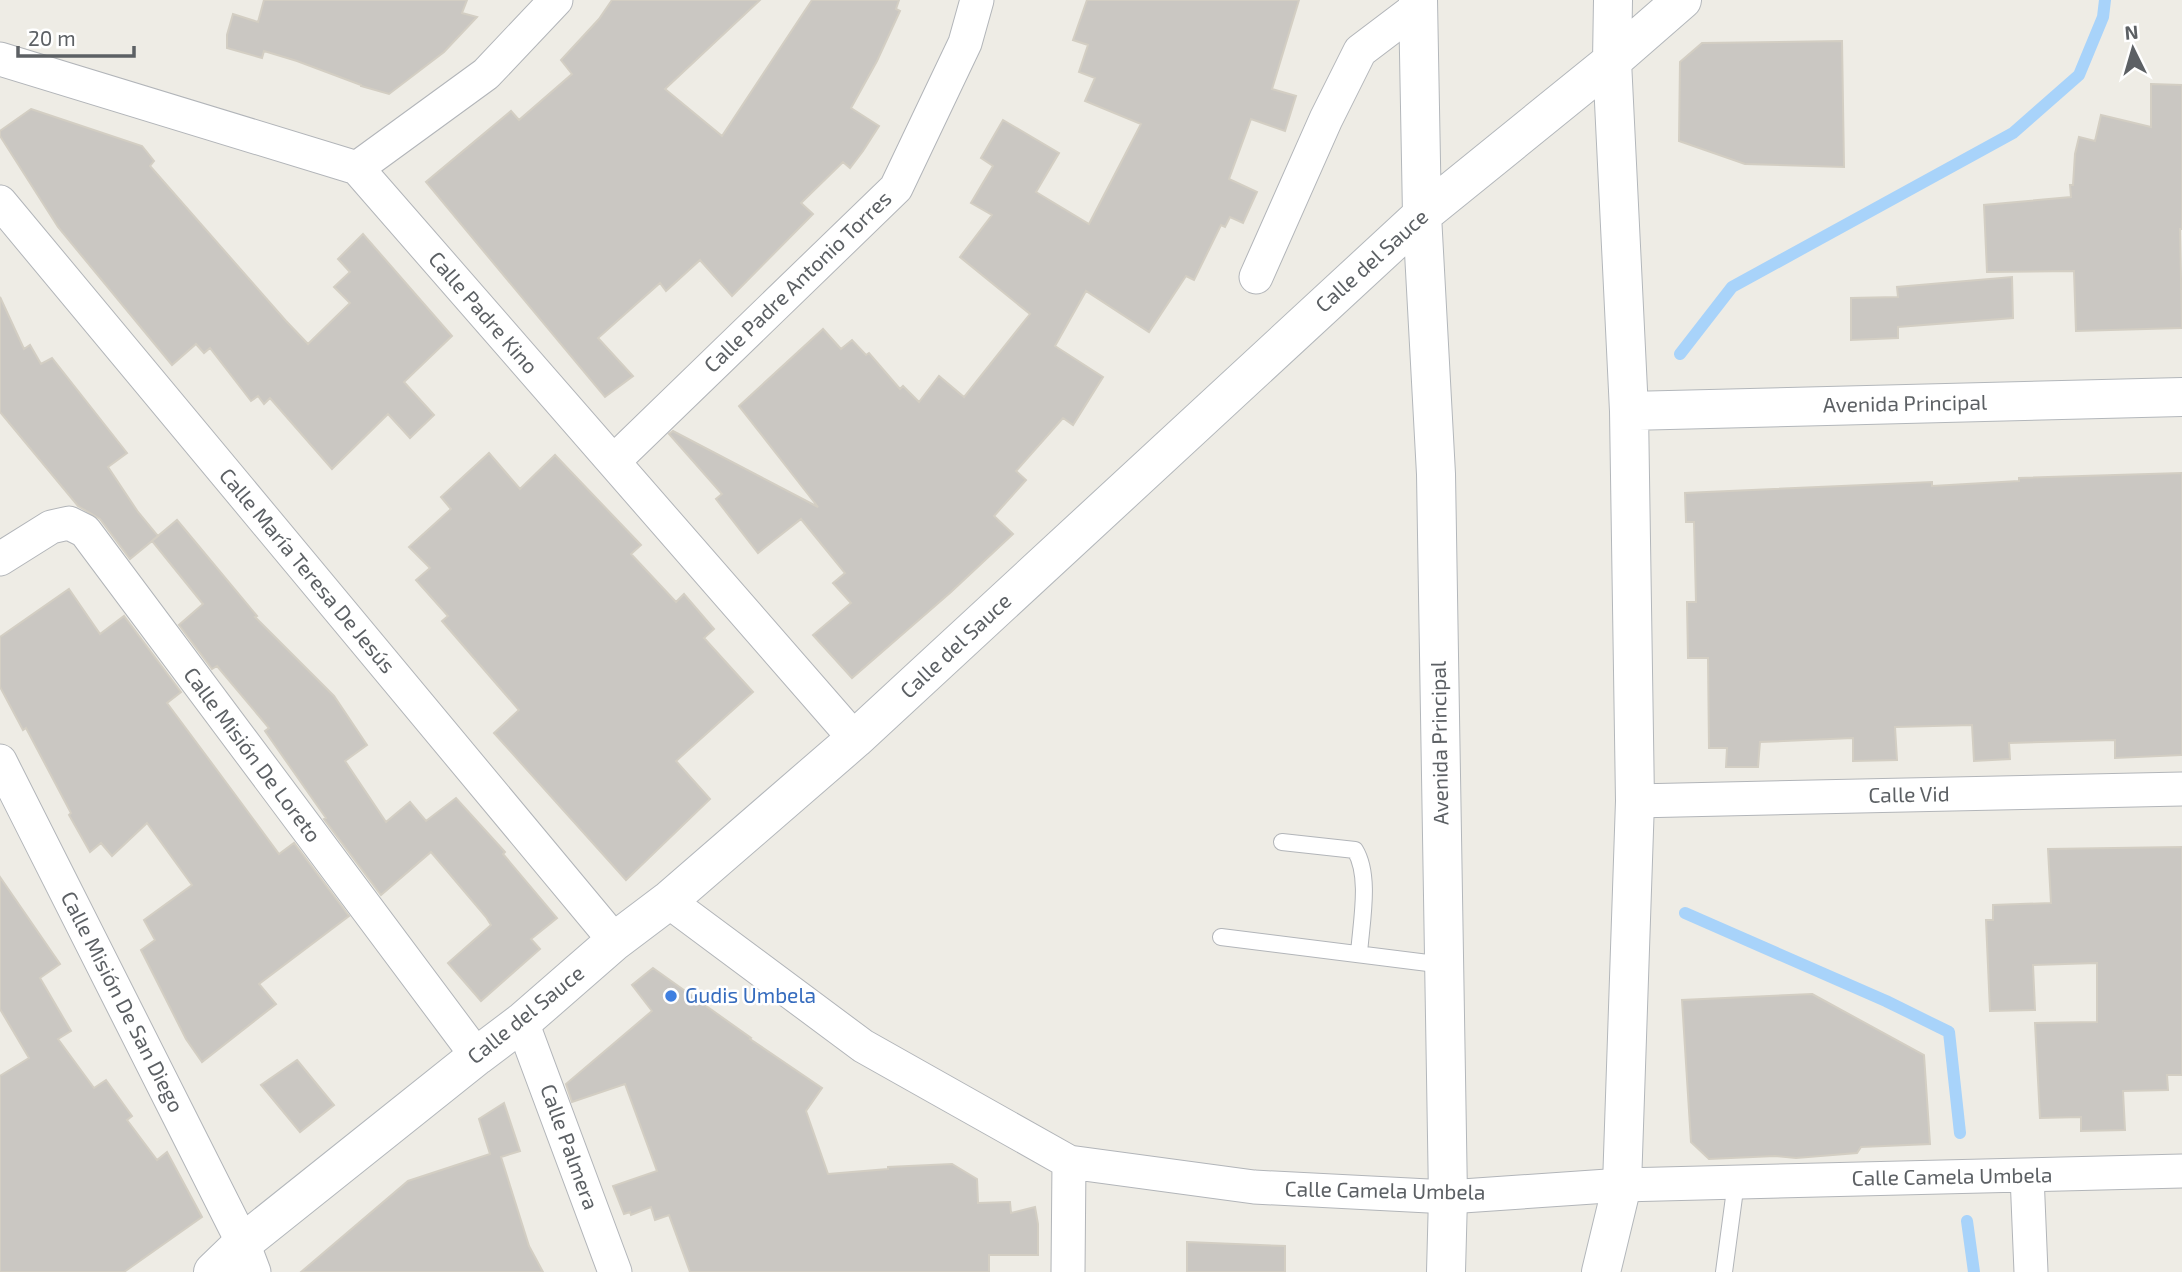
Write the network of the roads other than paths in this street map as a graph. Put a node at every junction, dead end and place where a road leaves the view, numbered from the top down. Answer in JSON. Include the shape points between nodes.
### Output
{"nodes":[{"id":1,"x":556,"y":0,"type":"edge"},
{"id":2,"x":977,"y":0,"type":"edge"},
{"id":3,"x":1612,"y":0,"type":"edge"},
{"id":4,"x":1682,"y":0,"type":"edge"},
{"id":5,"x":1418,"y":4,"type":"edge"},
{"id":6,"x":1612,"y":61,"type":"junction"},
{"id":7,"x":3,"y":63,"type":"edge"},
{"id":8,"x":357,"y":168,"type":"junction"},
{"id":9,"x":0,"y":202,"type":"edge"},
{"id":10,"x":1422,"y":215,"type":"junction"},
{"id":11,"x":1256,"y":277,"type":"dead end"},
{"id":12,"x":2182,"y":397,"type":"edge"},
{"id":13,"x":1629,"y":411,"type":"junction"},
{"id":14,"x":614,"y":461,"type":"junction"},
{"id":15,"x":0,"y":559,"type":"edge"},
{"id":16,"x":855,"y":739,"type":"junction"},
{"id":17,"x":0,"y":761,"type":"edge"},
{"id":18,"x":2182,"y":789,"type":"edge"},
{"id":19,"x":1635,"y":801,"type":"junction"},
{"id":20,"x":1282,"y":842,"type":"dead end"},
{"id":21,"x":668,"y":901,"type":"junction"},
{"id":22,"x":1221,"y":937,"type":"dead end"},
{"id":23,"x":615,"y":941,"type":"junction"},
{"id":24,"x":1359,"y":954,"type":"junction"},
{"id":25,"x":1444,"y":965,"type":"junction"},
{"id":26,"x":522,"y":1022,"type":"junction"},
{"id":27,"x":477,"y":1056,"type":"junction"},
{"id":28,"x":1069,"y":1162,"type":"junction"},
{"id":29,"x":2182,"y":1171,"type":"edge"},
{"id":30,"x":2027,"y":1175,"type":"junction"},
{"id":31,"x":1736,"y":1182,"type":"junction"},
{"id":32,"x":1622,"y":1185,"type":"junction"},
{"id":33,"x":1448,"y":1197,"type":"junction"},
{"id":34,"x":248,"y":1258,"type":"edge"},
{"id":35,"x":213,"y":1272,"type":"edge"},
{"id":36,"x":615,"y":1272,"type":"edge"},
{"id":37,"x":1068,"y":1272,"type":"edge"},
{"id":38,"x":1446,"y":1272,"type":"edge"},
{"id":39,"x":1601,"y":1272,"type":"edge"},
{"id":40,"x":1724,"y":1272,"type":"edge"},
{"id":41,"x":2031,"y":1272,"type":"edge"}],
"edges":[{"from":1,"to":8,"type":"street","via":[[485,74]]},
{"from":2,"to":14,"type":"street","name":"Calle Padre Antonio Torres","via":[[964,43],[896,188]]},
{"from":3,"to":6,"type":"main road"},
{"from":4,"to":6,"type":"main road","name":"Calle del Sauce"},
{"from":5,"to":10,"type":"main road","name":"Avenida Principal"},
{"from":5,"to":11,"type":"street","via":[[1360,51]]},
{"from":6,"to":10,"type":"main road","name":"Calle del Sauce"},
{"from":6,"to":13,"type":"main road"},
{"from":7,"to":8,"type":"street"},
{"from":8,"to":14,"type":"street","name":"Calle Padre Kino"},
{"from":9,"to":23,"type":"street","name":"Calle María Teresa De Jesús"},
{"from":10,"to":16,"type":"main road","name":"Calle del Sauce"},
{"from":10,"to":25,"type":"main road","name":"Avenida Principal","via":[[1436,474]]},
{"from":12,"to":13,"type":"main road","name":"Avenida Principal"},
{"from":13,"to":19,"type":"main road"},
{"from":14,"to":16,"type":"street","name":"Calle Padre Kino"},
{"from":15,"to":27,"type":"street","name":"Calle Misión De Loreto","via":[[51,527],[69,523],[85,531]]},
{"from":16,"to":21,"type":"main road","name":"Calle del Sauce"},
{"from":17,"to":34,"type":"street","name":"Calle Misión De San Diego"},
{"from":18,"to":19,"type":"street","name":"Calle Vid"},
{"from":19,"to":32,"type":"main road"},
{"from":20,"to":24,"type":"lane","via":[[1355,850],[1362,860]]},
{"from":21,"to":23,"type":"main road","name":"Calle del Sauce"},
{"from":21,"to":28,"type":"street","name":"Calle Camela Umbela","via":[[863,1046]]},
{"from":22,"to":24,"type":"lane"},
{"from":23,"to":26,"type":"main road","name":"Calle del Sauce"},
{"from":24,"to":25,"type":"lane"},
{"from":25,"to":33,"type":"main road","name":"Avenida Principal"},
{"from":26,"to":27,"type":"main road","name":"Calle del Sauce"},
{"from":26,"to":36,"type":"street","name":"Calle Palmera"},
{"from":27,"to":34,"type":"main road","name":"Calle del Sauce"},
{"from":28,"to":33,"type":"street","name":"Calle Camela Umbela","via":[[1254,1187]]},
{"from":28,"to":37,"type":"street"},
{"from":29,"to":30,"type":"street","name":"Calle Camela Umbela"},
{"from":30,"to":31,"type":"street","name":"Calle Camela Umbela"},
{"from":30,"to":41,"type":"street"},
{"from":31,"to":32,"type":"street","name":"Calle Camela Umbela"},
{"from":31,"to":40,"type":"lane"},
{"from":32,"to":33,"type":"street","name":"Calle Camela Umbela"},
{"from":32,"to":39,"type":"main road"},
{"from":33,"to":38,"type":"main road","name":"Avenida Principal"},
{"from":34,"to":35,"type":"main road","name":"Calle del Sauce"}]}
